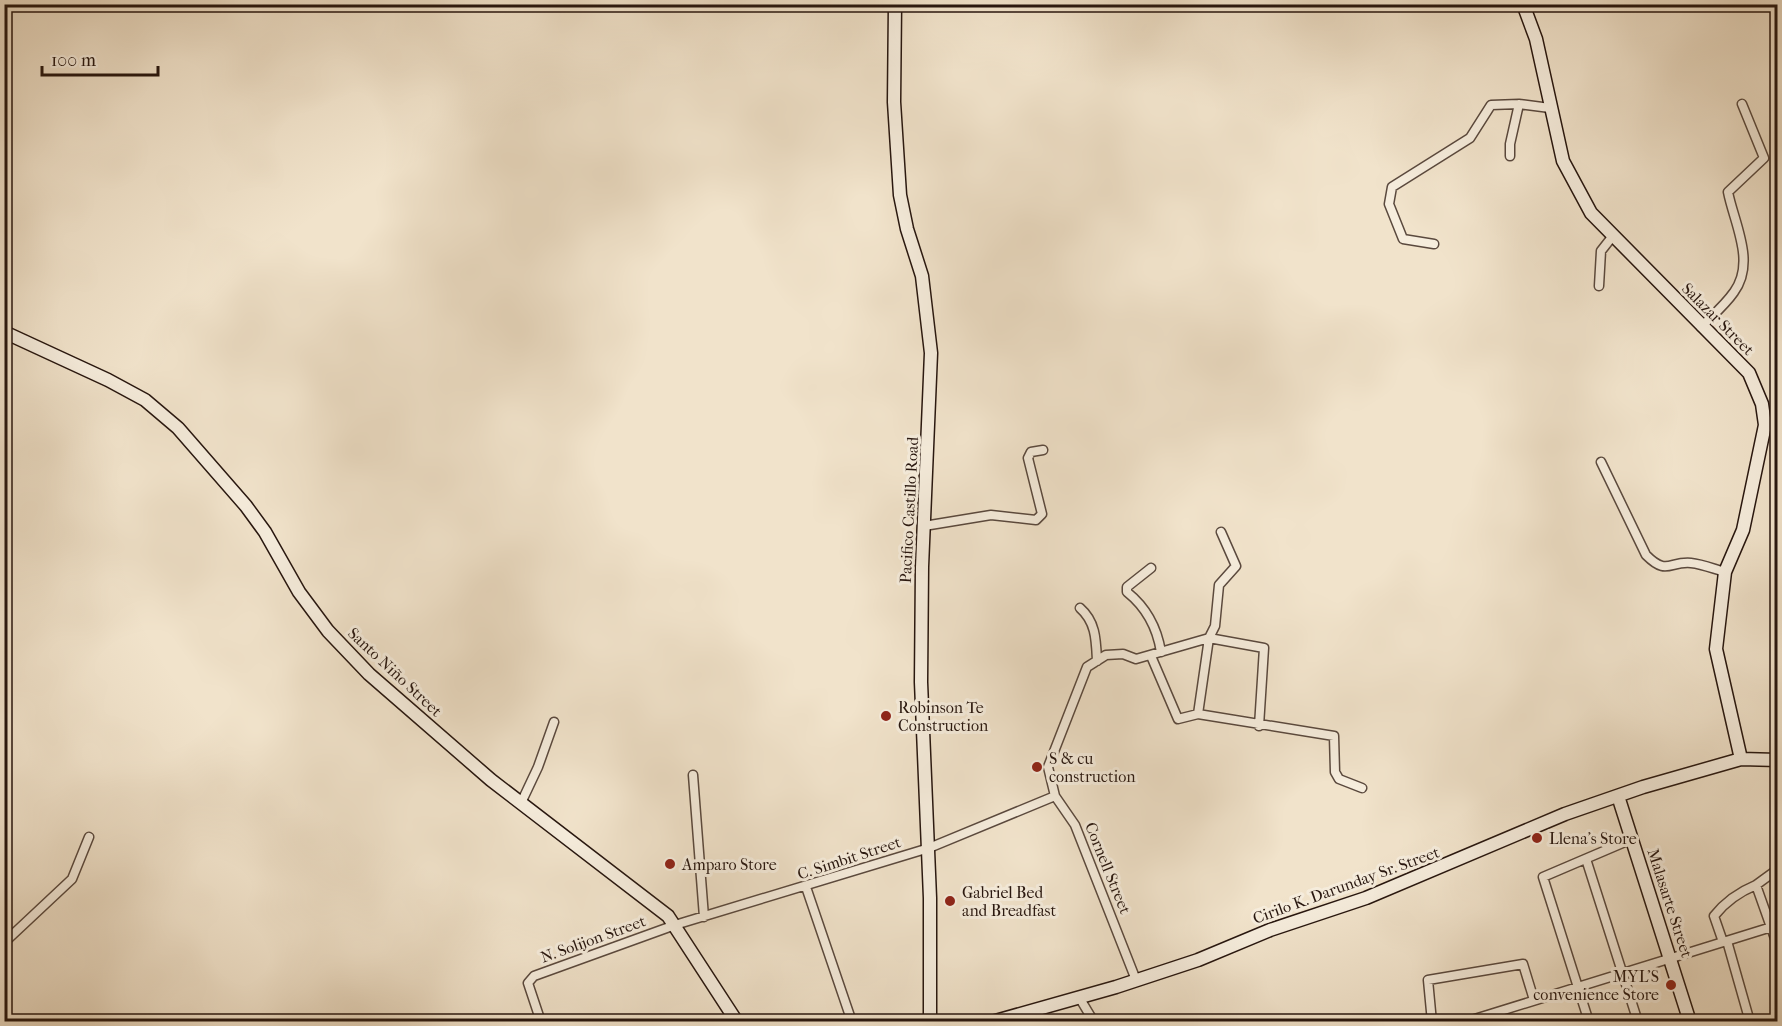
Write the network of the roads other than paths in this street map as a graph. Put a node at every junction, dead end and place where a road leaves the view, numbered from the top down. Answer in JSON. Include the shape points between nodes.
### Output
{"nodes":[{"id":1,"x":895,"y":4,"type":"edge"},
{"id":2,"x":1523,"y":4,"type":"edge"},
{"id":3,"x":1519,"y":104,"type":"junction"},
{"id":4,"x":1742,"y":104,"type":"dead end"},
{"id":5,"x":1550,"y":108,"type":"junction"},
{"id":6,"x":1510,"y":156,"type":"dead end"},
{"id":7,"x":1612,"y":237,"type":"junction"},
{"id":8,"x":1434,"y":243,"type":"dead end"},
{"id":9,"x":1599,"y":286,"type":"dead end"},
{"id":10,"x":1701,"y":327,"type":"junction"},
{"id":11,"x":4,"y":332,"type":"edge"},
{"id":12,"x":1043,"y":450,"type":"dead end"},
{"id":13,"x":1601,"y":462,"type":"dead end"},
{"id":14,"x":924,"y":526,"type":"junction"},
{"id":15,"x":1221,"y":532,"type":"dead end"},
{"id":16,"x":1151,"y":568,"type":"dead end"},
{"id":17,"x":1725,"y":572,"type":"junction"},
{"id":18,"x":1080,"y":608,"type":"dead end"},
{"id":19,"x":1209,"y":638,"type":"junction"},
{"id":20,"x":1161,"y":652,"type":"junction"},
{"id":21,"x":1151,"y":656,"type":"junction"},
{"id":22,"x":1097,"y":661,"type":"junction"},
{"id":23,"x":1198,"y":714,"type":"junction"},
{"id":24,"x":554,"y":722,"type":"dead end"},
{"id":25,"x":1259,"y":726,"type":"junction"},
{"id":26,"x":1741,"y":759,"type":"junction"},
{"id":27,"x":1778,"y":760,"type":"edge"},
{"id":28,"x":693,"y":775,"type":"dead end"},
{"id":29,"x":1362,"y":788,"type":"dead end"},
{"id":30,"x":1055,"y":796,"type":"junction"},
{"id":31,"x":1618,"y":796,"type":"junction"},
{"id":32,"x":521,"y":803,"type":"junction"},
{"id":33,"x":89,"y":837,"type":"dead end"},
{"id":34,"x":1632,"y":839,"type":"junction"},
{"id":35,"x":928,"y":848,"type":"junction"},
{"id":36,"x":1586,"y":859,"type":"junction"},
{"id":37,"x":1778,"y":869,"type":"edge"},
{"id":38,"x":1756,"y":885,"type":"junction"},
{"id":39,"x":806,"y":887,"type":"junction"},
{"id":40,"x":704,"y":917,"type":"junction"},
{"id":41,"x":675,"y":925,"type":"junction"},
{"id":42,"x":1774,"y":925,"type":"edge"},
{"id":43,"x":1725,"y":942,"type":"junction"},
{"id":44,"x":4,"y":946,"type":"edge"},
{"id":45,"x":1778,"y":947,"type":"edge"},
{"id":46,"x":1671,"y":956,"type":"junction"},
{"id":47,"x":1623,"y":970,"type":"junction"},
{"id":48,"x":1136,"y":980,"type":"junction"},
{"id":49,"x":1579,"y":985,"type":"junction"},
{"id":50,"x":1079,"y":998,"type":"junction"},
{"id":51,"x":1534,"y":1000,"type":"junction"},
{"id":52,"x":541,"y":1022,"type":"edge"},
{"id":53,"x":737,"y":1022,"type":"edge"},
{"id":54,"x":852,"y":1022,"type":"edge"},
{"id":55,"x":930,"y":1022,"type":"edge"},
{"id":56,"x":992,"y":1022,"type":"edge"},
{"id":57,"x":1094,"y":1022,"type":"edge"},
{"id":58,"x":1432,"y":1022,"type":"edge"},
{"id":59,"x":1465,"y":1022,"type":"edge"},
{"id":60,"x":1589,"y":1022,"type":"edge"},
{"id":61,"x":1638,"y":1022,"type":"edge"},
{"id":62,"x":1690,"y":1022,"type":"edge"},
{"id":63,"x":1750,"y":1022,"type":"edge"}],
"edges":[{"from":1,"to":14,"type":"main road","name":"Pacifico Castillo Road","via":[[894,102],[900,195],[922,276],[931,352]]},
{"from":2,"to":5,"type":"main road","name":"Salazar Street","via":[[1536,39]]},
{"from":3,"to":5,"type":"street"},
{"from":3,"to":6,"type":"street"},
{"from":3,"to":8,"type":"street","via":[[1491,105],[1470,138],[1392,187],[1389,204],[1403,240]]},
{"from":4,"to":10,"type":"street","via":[[1764,158],[1728,192],[1743,245],[1742,276],[1734,292]]},
{"from":5,"to":7,"type":"main road","name":"Salazar Street","via":[[1563,161],[1591,213]]},
{"from":7,"to":9,"type":"street","via":[[1601,251]]},
{"from":7,"to":10,"type":"main road","name":"Salazar Street"},
{"from":10,"to":17,"type":"main road","name":"Salazar Street","via":[[1749,373],[1766,425],[1743,530]]},
{"from":11,"to":32,"type":"main road","name":"Santo Niño Street","via":[[145,400],[178,428],[257,520],[299,592],[328,631],[377,681]]},
{"from":12,"to":14,"type":"street","via":[[1031,452],[1028,458],[1042,514],[1036,520],[991,515]]},
{"from":13,"to":17,"type":"street","via":[[1646,555],[1655,564],[1668,568],[1689,563]]},
{"from":14,"to":35,"type":"main road","name":"Pacifico Castillo Road","via":[[921,704]]},
{"from":15,"to":19,"type":"street","via":[[1236,566],[1219,585],[1215,626]]},
{"from":16,"to":20,"type":"street","via":[[1127,587],[1144,606]]},
{"from":17,"to":26,"type":"main road","name":"Salazar Street","via":[[1716,649]]},
{"from":18,"to":22,"type":"street","via":[[1089,616],[1096,637]]},
{"from":19,"to":20,"type":"street"},
{"from":19,"to":23,"type":"street"},
{"from":19,"to":25,"type":"street","via":[[1264,648]]},
{"from":20,"to":21,"type":"street"},
{"from":21,"to":22,"type":"street","via":[[1136,659],[1123,654],[1106,655]]},
{"from":21,"to":23,"type":"street","via":[[1178,719]]},
{"from":22,"to":30,"type":"street","via":[[1087,667],[1048,767]]},
{"from":23,"to":25,"type":"street"},
{"from":24,"to":32,"type":"street"},
{"from":25,"to":29,"type":"street","via":[[1334,736],[1335,772],[1339,779]]},
{"from":26,"to":27,"type":"main road","name":"Cirilo K. Darunday Sr. Street"},
{"from":26,"to":31,"type":"main road","name":"Cirilo K. Darunday Sr. Street"},
{"from":28,"to":40,"type":"street"},
{"from":30,"to":35,"type":"street"},
{"from":30,"to":48,"type":"street","name":"Cornell Street","via":[[1076,825]]},
{"from":31,"to":34,"type":"main road","name":"Malasarte Street"},
{"from":31,"to":48,"type":"main road","name":"Cirilo K. Darunday Sr. Street","via":[[1565,814],[1355,902]]},
{"from":32,"to":41,"type":"main road","name":"Santo Niño Street","via":[[649,899]]},
{"from":33,"to":44,"type":"street","via":[[72,879]]},
{"from":34,"to":36,"type":"street"},
{"from":34,"to":46,"type":"main road","name":"Malasarte Street"},
{"from":35,"to":39,"type":"street","name":"C. Simbit Street"},
{"from":35,"to":55,"type":"main road","name":"Pacifico Castillo Road"},
{"from":36,"to":47,"type":"street"},
{"from":36,"to":49,"type":"street","via":[[1543,877]]},
{"from":37,"to":38,"type":"street"},
{"from":38,"to":42,"type":"street"},
{"from":38,"to":43,"type":"street","via":[[1722,905],[1714,916]]},
{"from":39,"to":40,"type":"street","name":"C. Simbit Street"},
{"from":39,"to":54,"type":"street"},
{"from":40,"to":41,"type":"street","name":"C. Simbit Street"},
{"from":41,"to":52,"type":"street","name":"N. Solijon Street","via":[[534,976],[528,983]]},
{"from":41,"to":53,"type":"main road","name":"Santo Niño Street"},
{"from":42,"to":43,"type":"street"},
{"from":42,"to":45,"type":"street"},
{"from":43,"to":46,"type":"street"},
{"from":43,"to":63,"type":"street"},
{"from":46,"to":47,"type":"street"},
{"from":46,"to":62,"type":"main road","name":"Malasarte Street"},
{"from":47,"to":49,"type":"street"},
{"from":47,"to":61,"type":"street"},
{"from":48,"to":50,"type":"main road","name":"Cirilo K. Darunday Sr. Street"},
{"from":49,"to":51,"type":"street"},
{"from":49,"to":60,"type":"street"},
{"from":50,"to":56,"type":"main road","name":"Cirilo K. Darunday Sr. Street"},
{"from":50,"to":57,"type":"street"},
{"from":51,"to":58,"type":"street","via":[[1522,964],[1428,980]]},
{"from":51,"to":59,"type":"street"}]}
